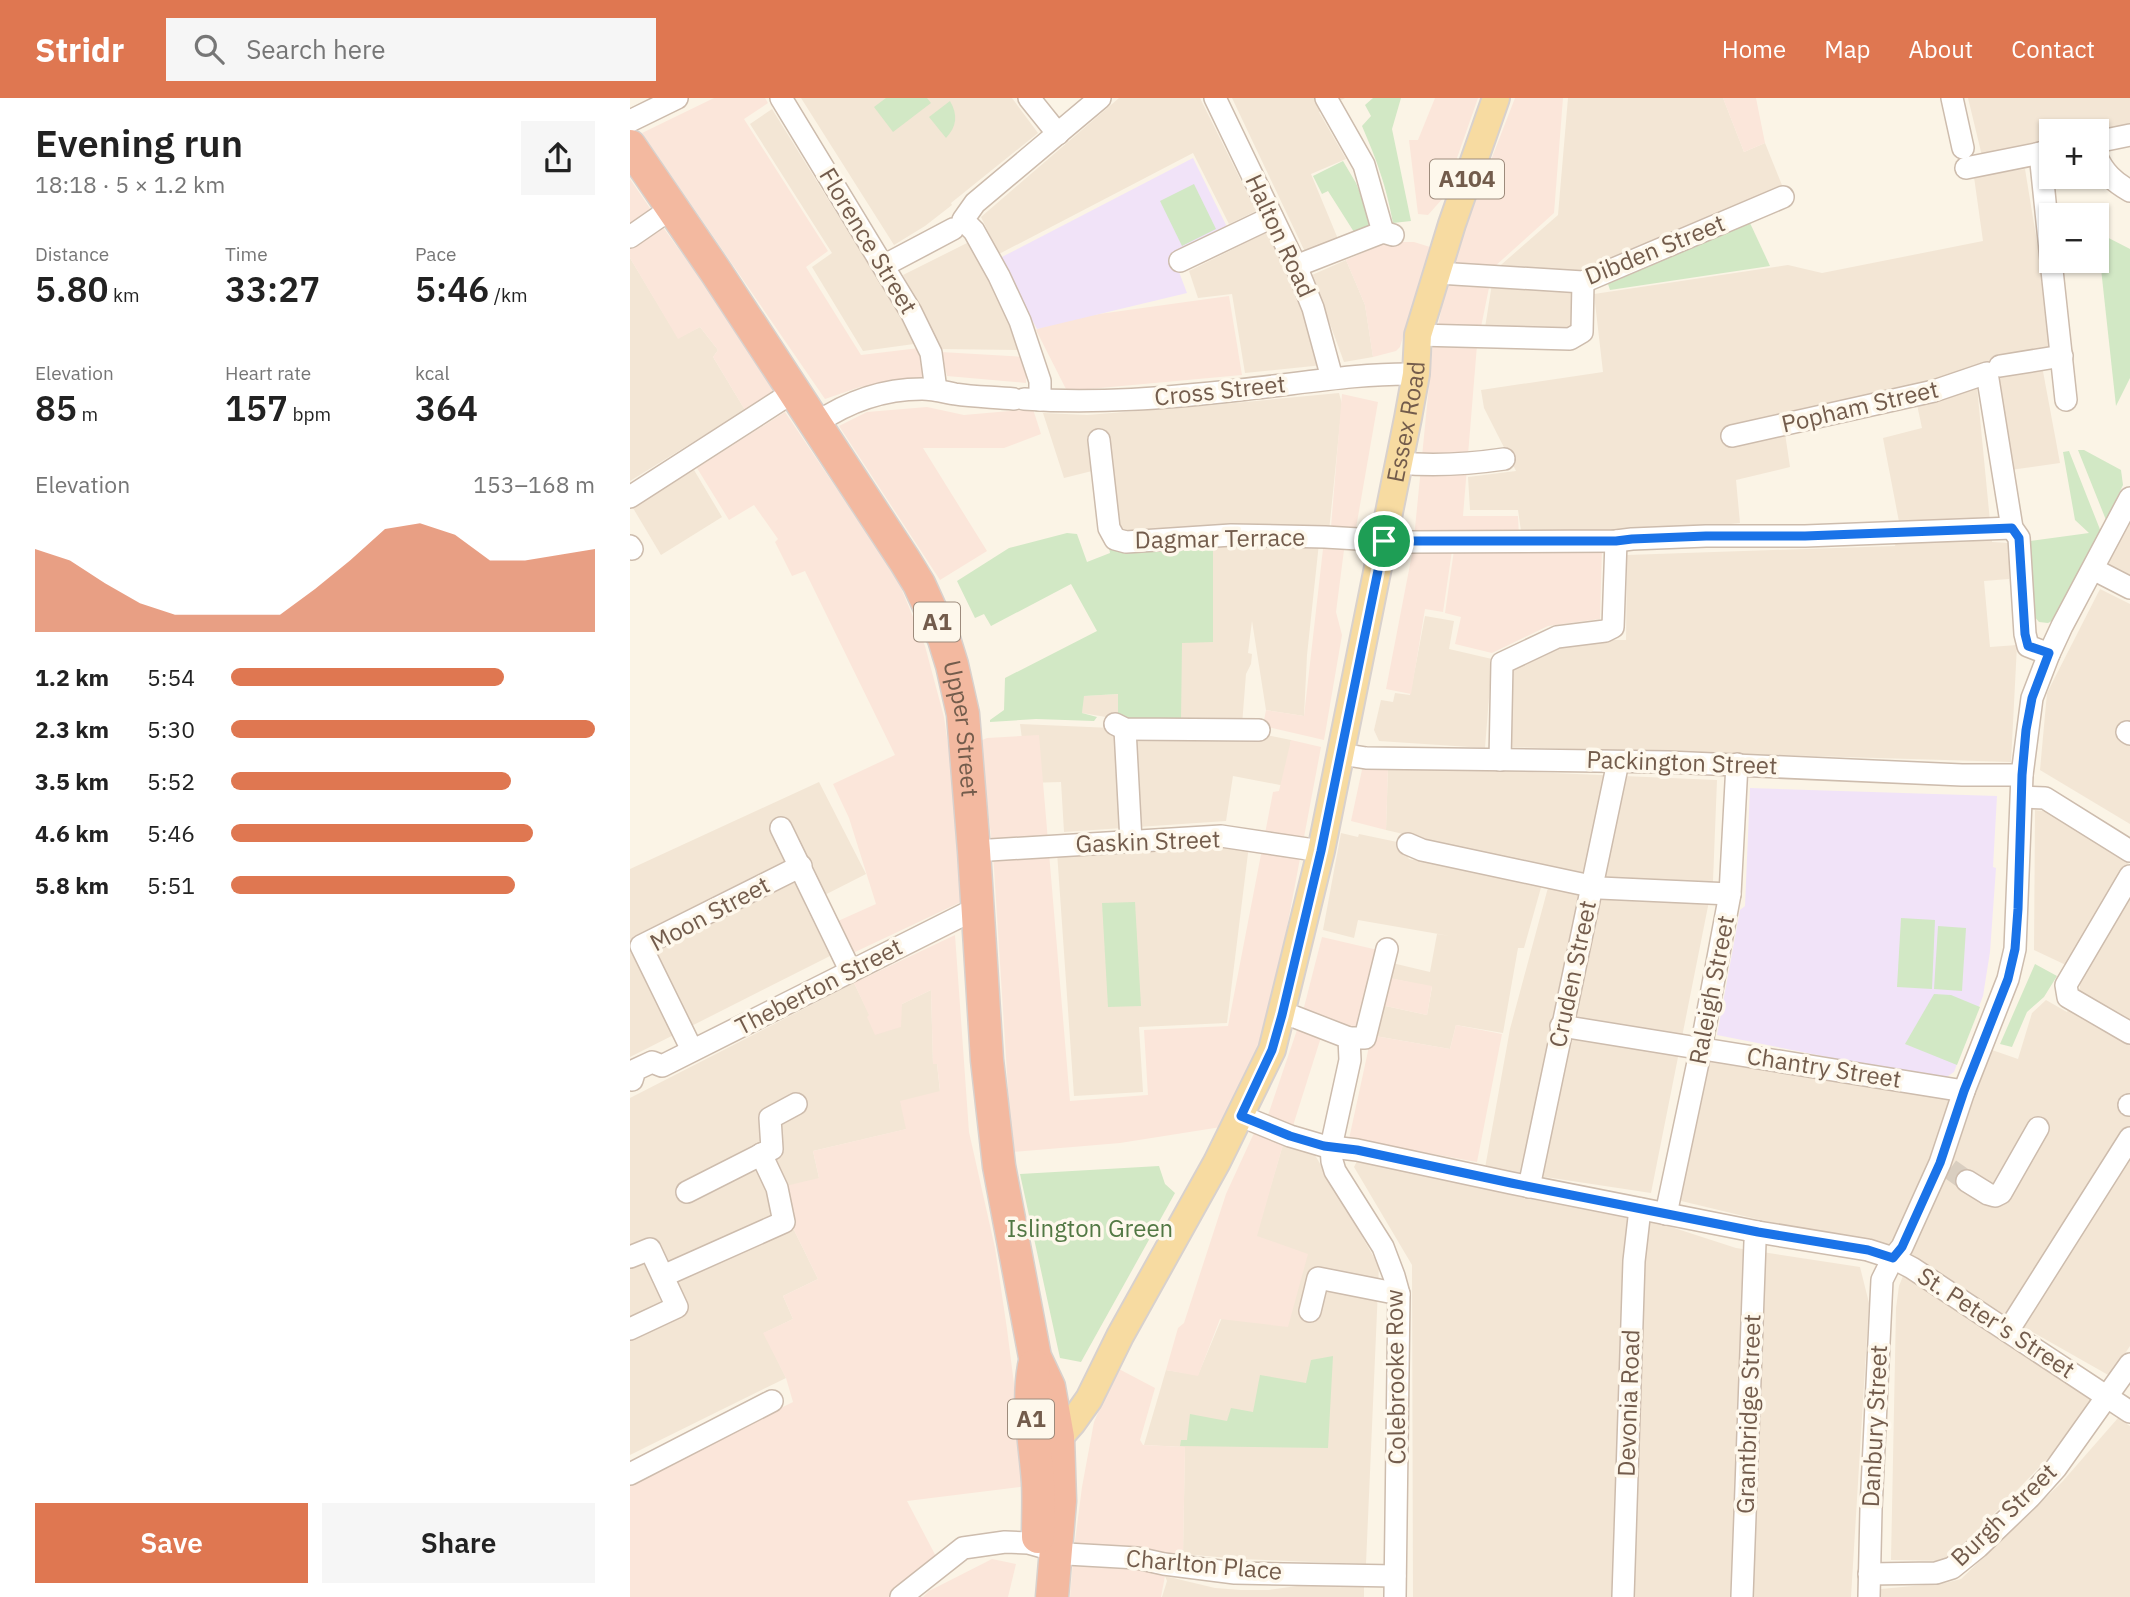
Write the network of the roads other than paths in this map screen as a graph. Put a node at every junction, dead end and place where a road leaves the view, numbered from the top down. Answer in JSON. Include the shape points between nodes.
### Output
{"nodes":[{"id":1,"x":677,"y":98,"type":"edge"},
{"id":2,"x":781,"y":98,"type":"edge"},
{"id":3,"x":1029,"y":98,"type":"edge"},
{"id":4,"x":1100,"y":98,"type":"edge"},
{"id":5,"x":1215,"y":98,"type":"edge"},
{"id":6,"x":1325,"y":98,"type":"edge"},
{"id":7,"x":1496,"y":98,"type":"edge"},
{"id":8,"x":1952,"y":98,"type":"edge"},
{"id":9,"x":630,"y":121,"type":"edge"},
{"id":10,"x":1058,"y":134,"type":"junction"},
{"id":11,"x":2130,"y":135,"type":"edge"},
{"id":12,"x":2109,"y":139,"type":"edge"},
{"id":13,"x":630,"y":146,"type":"edge"},
{"id":14,"x":2039,"y":153,"type":"edge"},
{"id":15,"x":2109,"y":177,"type":"edge"},
{"id":16,"x":2130,"y":191,"type":"edge"},
{"id":17,"x":1783,"y":197,"type":"dead end"},
{"id":18,"x":672,"y":208,"type":"junction"},
{"id":19,"x":1272,"y":218,"type":"junction"},
{"id":20,"x":958,"y":224,"type":"junction"},
{"id":21,"x":630,"y":237,"type":"edge"},
{"id":22,"x":1180,"y":261,"type":"dead end"},
{"id":23,"x":885,"y":265,"type":"junction"},
{"id":24,"x":1296,"y":266,"type":"junction"},
{"id":25,"x":1438,"y":273,"type":"junction"},
{"id":26,"x":2052,"y":273,"type":"edge"},
{"id":27,"x":1583,"y":282,"type":"junction"},
{"id":28,"x":1418,"y":335,"type":"junction"},
{"id":29,"x":2062,"y":356,"type":"junction"},
{"id":30,"x":1994,"y":369,"type":"junction"},
{"id":31,"x":1416,"y":374,"type":"junction"},
{"id":32,"x":1332,"y":378,"type":"junction"},
{"id":33,"x":936,"y":390,"type":"junction"},
{"id":34,"x":793,"y":392,"type":"junction"},
{"id":35,"x":1026,"y":399,"type":"junction"},
{"id":36,"x":2066,"y":400,"type":"dead end"},
{"id":37,"x":1095,"y":402,"type":"junction"},
{"id":38,"x":815,"y":424,"type":"junction"},
{"id":39,"x":1732,"y":436,"type":"dead end"},
{"id":40,"x":1504,"y":459,"type":"dead end"},
{"id":41,"x":1399,"y":463,"type":"junction"},
{"id":42,"x":632,"y":490,"type":"edge"},
{"id":43,"x":2130,"y":498,"type":"edge"},
{"id":44,"x":2012,"y":528,"type":"junction"},
{"id":45,"x":1384,"y":541,"type":"junction"},
{"id":46,"x":1616,"y":541,"type":"junction"},
{"id":47,"x":2094,"y":569,"type":"junction"},
{"id":48,"x":2130,"y":589,"type":"edge"},
{"id":49,"x":2049,"y":653,"type":"junction"},
{"id":50,"x":1259,"y":730,"type":"dead end"},
{"id":51,"x":1341,"y":754,"type":"junction"},
{"id":52,"x":1500,"y":760,"type":"junction"},
{"id":53,"x":1618,"y":762,"type":"junction"},
{"id":54,"x":1737,"y":764,"type":"junction"},
{"id":55,"x":2022,"y":775,"type":"junction"},
{"id":56,"x":2022,"y":797,"type":"junction"},
{"id":57,"x":781,"y":828,"type":"dead end"},
{"id":58,"x":1132,"y":841,"type":"junction"},
{"id":59,"x":2130,"y":850,"type":"edge"},
{"id":60,"x":974,"y":851,"type":"junction"},
{"id":61,"x":1321,"y":851,"type":"junction"},
{"id":62,"x":1417,"y":851,"type":"dead end"},
{"id":63,"x":801,"y":866,"type":"junction"},
{"id":64,"x":2130,"y":876,"type":"edge"},
{"id":65,"x":1592,"y":886,"type":"junction"},
{"id":66,"x":1730,"y":894,"type":"junction"},
{"id":67,"x":977,"y":908,"type":"junction"},
{"id":68,"x":1387,"y":949,"type":"dead end"},
{"id":69,"x":850,"y":970,"type":"junction"},
{"id":70,"x":1282,"y":1015,"type":"junction"},
{"id":71,"x":1561,"y":1026,"type":"junction"},
{"id":72,"x":2130,"y":1033,"type":"edge"},
{"id":73,"x":1357,"y":1038,"type":"junction"},
{"id":74,"x":1701,"y":1048,"type":"junction"},
{"id":75,"x":692,"y":1050,"type":"junction"},
{"id":76,"x":631,"y":1081,"type":"edge"},
{"id":77,"x":1964,"y":1091,"type":"junction"},
{"id":78,"x":796,"y":1104,"type":"dead end"},
{"id":79,"x":1241,"y":1116,"type":"junction"},
{"id":80,"x":2038,"y":1128,"type":"dead end"},
{"id":81,"x":2130,"y":1138,"type":"edge"},
{"id":82,"x":1331,"y":1147,"type":"junction"},
{"id":83,"x":761,"y":1154,"type":"junction"},
{"id":84,"x":1952,"y":1171,"type":"junction"},
{"id":85,"x":1528,"y":1187,"type":"junction"},
{"id":86,"x":687,"y":1192,"type":"dead end"},
{"id":87,"x":1640,"y":1209,"type":"junction"},
{"id":88,"x":1666,"y":1214,"type":"junction"},
{"id":89,"x":1758,"y":1232,"type":"junction"},
{"id":90,"x":630,"y":1257,"type":"edge"},
{"id":91,"x":1893,"y":1258,"type":"junction"},
{"id":92,"x":663,"y":1276,"type":"junction"},
{"id":93,"x":1399,"y":1294,"type":"junction"},
{"id":94,"x":1310,"y":1311,"type":"dead end"},
{"id":95,"x":630,"y":1329,"type":"edge"},
{"id":96,"x":2008,"y":1331,"type":"junction"},
{"id":97,"x":1035,"y":1357,"type":"junction"},
{"id":98,"x":2130,"y":1364,"type":"edge"},
{"id":99,"x":2108,"y":1397,"type":"junction"},
{"id":100,"x":772,"y":1401,"type":"dead end"},
{"id":101,"x":2130,"y":1412,"type":"edge"},
{"id":102,"x":1058,"y":1437,"type":"junction"},
{"id":103,"x":630,"y":1474,"type":"edge"},
{"id":104,"x":1038,"y":1480,"type":"junction"},
{"id":105,"x":1047,"y":1548,"type":"junction"},
{"id":106,"x":1870,"y":1574,"type":"junction"},
{"id":107,"x":1395,"y":1576,"type":"junction"},
{"id":108,"x":901,"y":1597,"type":"edge"},
{"id":109,"x":1032,"y":1597,"type":"edge"},
{"id":110,"x":1052,"y":1597,"type":"edge"},
{"id":111,"x":1395,"y":1597,"type":"edge"},
{"id":112,"x":1623,"y":1597,"type":"edge"},
{"id":113,"x":1742,"y":1597,"type":"edge"},
{"id":114,"x":1869,"y":1597,"type":"edge"}],
"edges":[{"from":1,"to":9,"type":"street"},
{"from":2,"to":23,"type":"street","name":"Florence Street"},
{"from":3,"to":10,"type":"street"},
{"from":4,"to":10,"type":"street"},
{"from":5,"to":19,"type":"street","name":"Halton Road"},
{"from":6,"to":24,"type":"street","via":[[1364,165],[1388,234]]},
{"from":7,"to":25,"type":"main road","name":"Essex Road","number":"A104"},
{"from":8,"to":14,"type":"street","via":[[1964,158]]},
{"from":10,"to":20,"type":"street","via":[[975,203]]},
{"from":11,"to":12,"type":"street"},
{"from":13,"to":18,"type":"highway","name":"Upper Street","number":"A1"},
{"from":15,"to":16,"type":"street"},
{"from":17,"to":27,"type":"street","name":"Dibden Street"},
{"from":18,"to":21,"type":"street"},
{"from":18,"to":34,"type":"highway","name":"Upper Street","number":"A1"},
{"from":19,"to":22,"type":"street"},
{"from":19,"to":24,"type":"street","name":"Halton Road"},
{"from":20,"to":23,"type":"street"},
{"from":20,"to":35,"type":"street","via":[[974,231],[1020,321],[1040,381]]},
{"from":23,"to":33,"type":"street","name":"Florence Street","via":[[926,342]]},
{"from":24,"to":32,"type":"street","name":"Halton Road"},
{"from":25,"to":27,"type":"street","name":"Dibden Street"},
{"from":25,"to":28,"type":"main road","name":"Essex Road","number":"A104"},
{"from":26,"to":29,"type":"street"},
{"from":27,"to":28,"type":"street","via":[[1582,332],[1570,339]]},
{"from":28,"to":31,"type":"main road","name":"Essex Road","number":"A104"},
{"from":29,"to":30,"type":"street","name":"Popham Street"},
{"from":29,"to":36,"type":"street"},
{"from":30,"to":39,"type":"street","name":"Popham Street","via":[[1934,391]]},
{"from":30,"to":44,"type":"street"},
{"from":31,"to":32,"type":"street","name":"Cross Street"},
{"from":31,"to":41,"type":"main road","name":"Essex Road","number":"A104"},
{"from":32,"to":37,"type":"street","name":"Cross Street"},
{"from":33,"to":35,"type":"street","name":"Cross Street"},
{"from":33,"to":38,"type":"street","name":"Cross Street","via":[[904,390],[864,399]]},
{"from":34,"to":38,"type":"highway","name":"Upper Street","number":"A1"},
{"from":34,"to":42,"type":"street"},
{"from":35,"to":37,"type":"street","name":"Cross Street"},
{"from":37,"to":45,"type":"street","name":"Dagmar Terrace","via":[[1109,528],[1115,539],[1231,535]]},
{"from":38,"to":60,"type":"highway","name":"Upper Street","number":"A1","via":[[912,572],[944,639],[962,714]]},
{"from":40,"to":41,"type":"street"},
{"from":41,"to":45,"type":"main road","name":"Essex Road","number":"A104"},
{"from":43,"to":47,"type":"street","name":"Danbury Street"},
{"from":44,"to":46,"type":"street"},
{"from":44,"to":49,"type":"street","via":[[2019,538],[2028,646]]},
{"from":45,"to":46,"type":"street"},
{"from":45,"to":51,"type":"main road","name":"Essex Road","number":"A104"},
{"from":46,"to":52,"type":"street","via":[[1613,627],[1558,636],[1502,663]]},
{"from":47,"to":48,"type":"street"},
{"from":47,"to":49,"type":"street","name":"Danbury Street"},
{"from":49,"to":55,"type":"street","name":"Danbury Street","via":[[2032,698]]},
{"from":50,"to":58,"type":"street","via":[[1120,726]]},
{"from":51,"to":52,"type":"street","name":"Packington Street"},
{"from":51,"to":61,"type":"main road","name":"Essex Road","number":"A104"},
{"from":52,"to":53,"type":"street","name":"Packington Street"},
{"from":53,"to":54,"type":"street","name":"Packington Street"},
{"from":53,"to":65,"type":"street","name":"Cruden Street"},
{"from":54,"to":55,"type":"street","name":"Packington Street"},
{"from":54,"to":66,"type":"street","name":"Raleigh Street"},
{"from":55,"to":56,"type":"street","name":"Danbury Street"},
{"from":56,"to":59,"type":"street","via":[[2046,798]]},
{"from":56,"to":77,"type":"street","name":"Danbury Street","via":[[2015,949],[2002,999]]},
{"from":57,"to":63,"type":"street"},
{"from":58,"to":60,"type":"street","name":"Gaskin Street"},
{"from":58,"to":61,"type":"street","name":"Gaskin Street","via":[[1221,836]]},
{"from":60,"to":67,"type":"highway","name":"Upper Street","number":"A1"},
{"from":61,"to":70,"type":"main road","name":"Essex Road","number":"A104"},
{"from":62,"to":65,"type":"street"},
{"from":63,"to":69,"type":"street"},
{"from":63,"to":75,"type":"street","name":"Moon Street","via":[[641,946]]},
{"from":64,"to":72,"type":"street","via":[[2066,985],[2068,997]]},
{"from":65,"to":66,"type":"street"},
{"from":65,"to":71,"type":"street","name":"Cruden Street"},
{"from":66,"to":74,"type":"street","name":"Raleigh Street"},
{"from":67,"to":69,"type":"street","name":"Theberton Street"},
{"from":67,"to":97,"type":"highway","name":"Upper Street","number":"A1","via":[[999,1166]]},
{"from":68,"to":73,"type":"street","name":"Colebrooke Row"},
{"from":69,"to":75,"type":"street","name":"Theberton Street"},
{"from":70,"to":73,"type":"street"},
{"from":70,"to":79,"type":"main road","name":"Essex Road","number":"A104","via":[[1272,1050]]},
{"from":71,"to":74,"type":"street","name":"Chantry Street"},
{"from":71,"to":85,"type":"street","name":"Cruden Street"},
{"from":73,"to":82,"type":"street","name":"Colebrooke Row"},
{"from":74,"to":77,"type":"street","name":"Chantry Street"},
{"from":74,"to":88,"type":"street","name":"Raleigh Street"},
{"from":75,"to":76,"type":"street","name":"Theberton Street","via":[[662,1066],[652,1062],[635,1070]]},
{"from":77,"to":84,"type":"street","name":"Danbury Street"},
{"from":78,"to":83,"type":"street","via":[[769,1118],[772,1149]]},
{"from":79,"to":82,"type":"street","name":"St. Peter's Street"},
{"from":79,"to":102,"type":"main road","number":"A104","via":[[1088,1399]]},
{"from":80,"to":84,"type":"street","via":[[1996,1196]]},
{"from":81,"to":96,"type":"street"},
{"from":82,"to":85,"type":"street","name":"St. Peter's Street"},
{"from":82,"to":93,"type":"street","name":"Colebrooke Row","via":[[1335,1171],[1383,1247]]},
{"from":83,"to":86,"type":"street"},
{"from":83,"to":92,"type":"street","via":[[778,1188],[784,1222]]},
{"from":84,"to":91,"type":"street","name":"Danbury Street"},
{"from":85,"to":87,"type":"street","name":"St. Peter's Street"},
{"from":87,"to":88,"type":"street","name":"St. Peter's Street"},
{"from":87,"to":112,"type":"street","name":"Devonia Road","via":[[1634,1261]]},
{"from":88,"to":89,"type":"street","name":"St. Peter's Street"},
{"from":89,"to":91,"type":"street","name":"St. Peter's Street"},
{"from":89,"to":113,"type":"street","name":"Grantbridge Street"},
{"from":90,"to":92,"type":"street","via":[[650,1249]]},
{"from":91,"to":96,"type":"street","name":"St. Peter's Street"},
{"from":91,"to":106,"type":"street","name":"Danbury Street","via":[[1882,1280]]},
{"from":92,"to":95,"type":"street","via":[[677,1307]]},
{"from":93,"to":94,"type":"street","via":[[1318,1278]]},
{"from":93,"to":107,"type":"street","name":"Colebrooke Row"},
{"from":96,"to":99,"type":"street","name":"St. Peter's Street"},
{"from":97,"to":102,"type":"highway","name":"Upper Street","number":"A1","via":[[1049,1387]]},
{"from":97,"to":104,"type":"highway","name":"Upper Street","number":"A1","via":[[1030,1389]]},
{"from":98,"to":99,"type":"street","name":"Burgh Street"},
{"from":99,"to":101,"type":"street","name":"St. Peter's Street"},
{"from":99,"to":106,"type":"street","name":"Burgh Street","via":[[2030,1497],[1952,1568],[1936,1573]]},
{"from":100,"to":103,"type":"street"},
{"from":102,"to":104,"type":"main road","number":"A104","via":[[1048,1450]]},
{"from":102,"to":105,"type":"highway","name":"Upper Street","number":"A1","via":[[1060,1502]]},
{"from":104,"to":105,"type":"highway","name":"Upper Street","number":"A1"},
{"from":105,"to":107,"type":"street","name":"Charlton Place","via":[[1235,1573]]},
{"from":105,"to":108,"type":"street","name":"Charlton Place","via":[[1004,1542],[963,1548]]},
{"from":105,"to":109,"type":"highway","name":"Upper Street","number":"A1"},
{"from":105,"to":110,"type":"highway","name":"Upper Street","number":"A1"},
{"from":106,"to":114,"type":"street","name":"Danbury Street"},
{"from":107,"to":111,"type":"street","name":"Colebrooke Row"}]}
